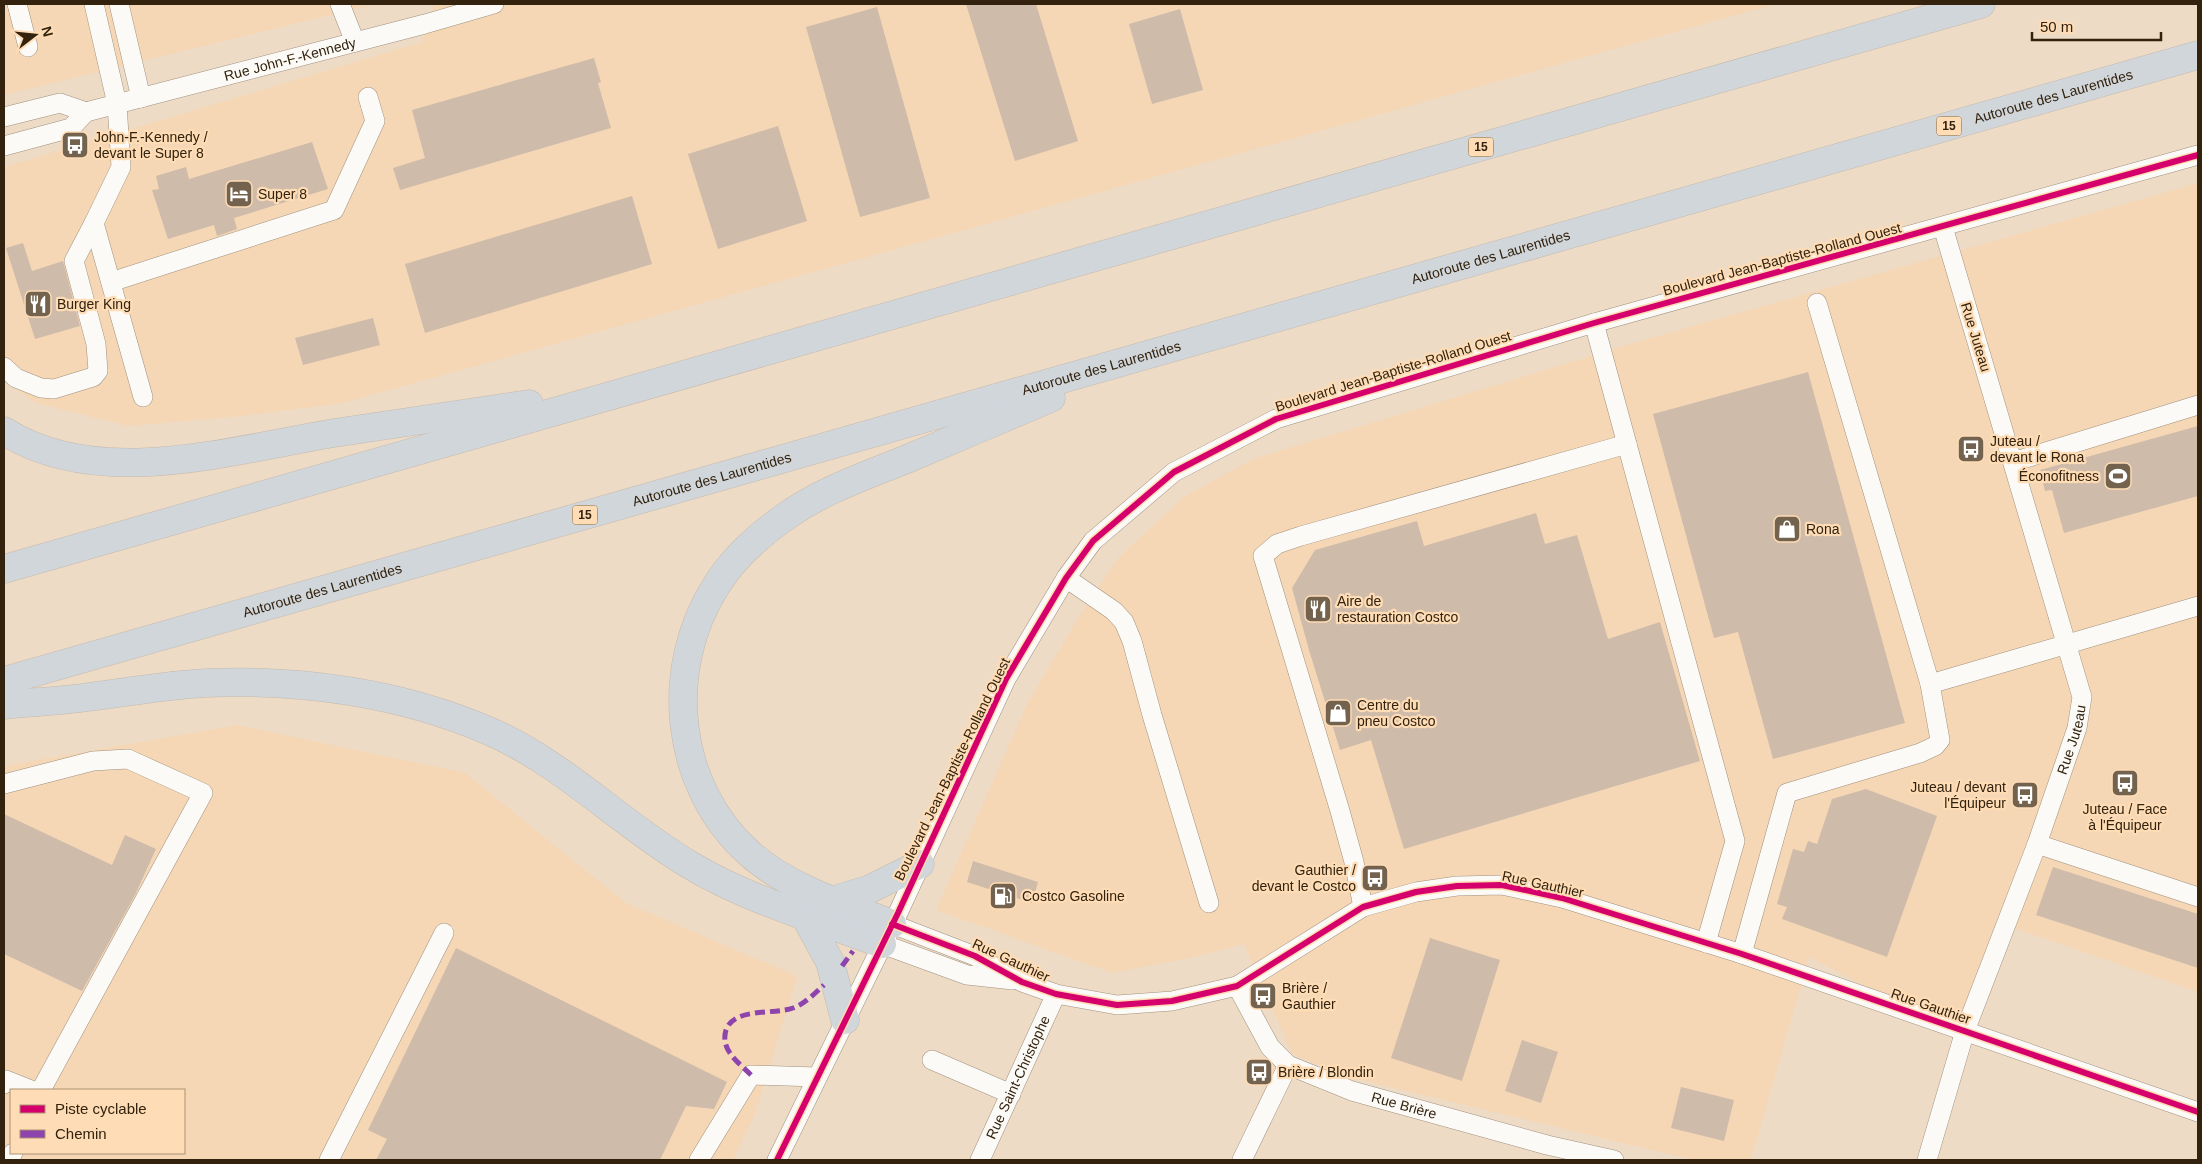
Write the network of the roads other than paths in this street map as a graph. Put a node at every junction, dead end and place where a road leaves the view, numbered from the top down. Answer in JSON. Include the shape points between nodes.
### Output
{"nodes":[{"id":1,"x":94,"y":4,"type":"edge"},
{"id":2,"x":119,"y":4,"type":"edge"},
{"id":3,"x":340,"y":4,"type":"edge"},
{"id":4,"x":494,"y":4,"type":"edge"},
{"id":5,"x":1981,"y":4,"type":"edge"},
{"id":6,"x":18,"y":5,"type":"edge"},
{"id":7,"x":355,"y":42,"type":"junction"},
{"id":8,"x":28,"y":47,"type":"dead end"},
{"id":9,"x":2198,"y":55,"type":"edge"},
{"id":10,"x":368,"y":97,"type":"dead end"},
{"id":11,"x":141,"y":98,"type":"junction"},
{"id":12,"x":118,"y":104,"type":"junction"},
{"id":13,"x":86,"y":112,"type":"junction"},
{"id":14,"x":4,"y":117,"type":"edge"},
{"id":15,"x":4,"y":146,"type":"edge"},
{"id":16,"x":2198,"y":155,"type":"edge"},
{"id":17,"x":94,"y":223,"type":"junction"},
{"id":18,"x":1943,"y":227,"type":"junction"},
{"id":19,"x":111,"y":282,"type":"junction"},
{"id":20,"x":1817,"y":303,"type":"dead end"},
{"id":21,"x":1594,"y":324,"type":"junction"},
{"id":22,"x":1166,"y":350,"type":"junction"},
{"id":23,"x":4,"y":367,"type":"edge"},
{"id":24,"x":640,"y":388,"type":"junction"},
{"id":25,"x":143,"y":397,"type":"dead end"},
{"id":26,"x":2198,"y":407,"type":"edge"},
{"id":27,"x":4,"y":431,"type":"edge"},
{"id":28,"x":1627,"y":444,"type":"junction"},
{"id":29,"x":2013,"y":462,"type":"junction"},
{"id":30,"x":4,"y":570,"type":"edge"},
{"id":31,"x":1066,"y":578,"type":"junction"},
{"id":32,"x":2198,"y":606,"type":"edge"},
{"id":33,"x":2067,"y":645,"type":"junction"},
{"id":34,"x":4,"y":681,"type":"edge"},
{"id":35,"x":1930,"y":684,"type":"junction"},
{"id":36,"x":4,"y":705,"type":"edge"},
{"id":37,"x":4,"y":784,"type":"edge"},
{"id":38,"x":2037,"y":844,"type":"junction"},
{"id":39,"x":920,"y":864,"type":"junction"},
{"id":40,"x":2198,"y":898,"type":"edge"},
{"id":41,"x":834,"y":900,"type":"junction"},
{"id":42,"x":1209,"y":903,"type":"dead end"},
{"id":43,"x":1363,"y":907,"type":"junction"},
{"id":44,"x":806,"y":918,"type":"junction"},
{"id":45,"x":444,"y":934,"type":"dead end"},
{"id":46,"x":887,"y":934,"type":"junction"},
{"id":47,"x":1706,"y":944,"type":"junction"},
{"id":48,"x":1742,"y":954,"type":"junction"},
{"id":49,"x":1237,"y":986,"type":"junction"},
{"id":50,"x":1056,"y":994,"type":"junction"},
{"id":51,"x":845,"y":1020,"type":"junction"},
{"id":52,"x":1965,"y":1031,"type":"junction"},
{"id":53,"x":932,"y":1060,"type":"dead end"},
{"id":54,"x":1288,"y":1065,"type":"junction"},
{"id":55,"x":817,"y":1077,"type":"junction"},
{"id":56,"x":4,"y":1084,"type":"edge"},
{"id":57,"x":28,"y":1089,"type":"edge"},
{"id":58,"x":42,"y":1089,"type":"edge"},
{"id":59,"x":1011,"y":1094,"type":"junction"},
{"id":60,"x":2198,"y":1112,"type":"edge"},
{"id":61,"x":1544,"y":1153,"type":"edge"},
{"id":62,"x":329,"y":1160,"type":"edge"},
{"id":63,"x":699,"y":1160,"type":"edge"},
{"id":64,"x":777,"y":1160,"type":"edge"},
{"id":65,"x":980,"y":1160,"type":"edge"},
{"id":66,"x":1242,"y":1160,"type":"edge"},
{"id":67,"x":1614,"y":1160,"type":"edge"},
{"id":68,"x":1927,"y":1160,"type":"edge"}],
"edges":[{"from":1,"to":12,"type":"street"},
{"from":2,"to":11,"type":"street"},
{"from":3,"to":7,"type":"street"},
{"from":4,"to":7,"type":"street","name":"Rue John-F.-Kennedy"},
{"from":5,"to":24,"type":"highway","number":"15"},
{"from":6,"to":8,"type":"street"},
{"from":7,"to":11,"type":"street","name":"Rue John-F.-Kennedy"},
{"from":9,"to":22,"type":"highway","name":"Autoroute des Laurentides","number":"15"},
{"from":10,"to":19,"type":"street","via":[[375,121],[334,210]]},
{"from":11,"to":12,"type":"street","name":"Rue John-F.-Kennedy"},
{"from":12,"to":13,"type":"street","name":"Rue John-F.-Kennedy"},
{"from":12,"to":17,"type":"street","via":[[121,166]]},
{"from":13,"to":14,"type":"street","via":[[60,103]]},
{"from":13,"to":15,"type":"street","name":"Rue John-F.-Kennedy","via":[[71,128]]},
{"from":16,"to":18,"type":"street","name":"Boulevard Jean-Baptiste-Rolland Ouest"},
{"from":17,"to":19,"type":"street"},
{"from":17,"to":23,"type":"street","via":[[74,261],[96,344],[98,372],[93,377],[47,389],[16,378]]},
{"from":18,"to":21,"type":"street","name":"Boulevard Jean-Baptiste-Rolland Ouest"},
{"from":18,"to":29,"type":"street","name":"Rue Juteau"},
{"from":19,"to":25,"type":"street"},
{"from":20,"to":35,"type":"street"},
{"from":21,"to":28,"type":"street"},
{"from":21,"to":31,"type":"street","name":"Boulevard Jean-Baptiste-Rolland Ouest","via":[[1276,419],[1174,472],[1093,541]]},
{"from":22,"to":34,"type":"highway","name":"Autoroute des Laurentides","number":"15"},
{"from":22,"to":41,"type":"highway","via":[[821,496],[786,516],[754,542],[716,586],[694,632],[684,675],[683,719],[694,768],[713,810],[744,849],[782,877]]},
{"from":24,"to":27,"type":"highway","via":[[169,460],[107,461],[63,456],[28,445]]},
{"from":24,"to":30,"type":"highway","number":"15"},
{"from":26,"to":29,"type":"street"},
{"from":28,"to":43,"type":"street","via":[[1301,536],[1277,544],[1263,556],[1340,811]]},
{"from":28,"to":47,"type":"street","via":[[1735,841]]},
{"from":29,"to":33,"type":"street","name":"Rue Juteau"},
{"from":31,"to":39,"type":"street","name":"Boulevard Jean-Baptiste-Rolland Ouest","via":[[1006,679]]},
{"from":31,"to":42,"type":"street","via":[[1114,611],[1124,622]]},
{"from":32,"to":33,"type":"street"},
{"from":33,"to":35,"type":"street"},
{"from":33,"to":38,"type":"street","name":"Rue Juteau","via":[[2082,697],[2077,728]]},
{"from":35,"to":48,"type":"street","via":[[1940,740],[1936,746],[1786,794]]},
{"from":36,"to":44,"type":"highway","via":[[178,685],[235,682],[315,686],[392,699],[446,715],[508,741],[546,763],[692,867]]},
{"from":37,"to":58,"type":"street","via":[[93,761],[128,759],[203,793]]},
{"from":38,"to":40,"type":"street"},
{"from":38,"to":52,"type":"street","name":"Rue Juteau"},
{"from":39,"to":41,"type":"highway","via":[[864,892]]},
{"from":39,"to":46,"type":"street","name":"Boulevard Jean-Baptiste-Rolland Ouest"},
{"from":41,"to":46,"type":"highway"},
{"from":43,"to":47,"type":"street","name":"Rue Gauthier","via":[[1416,892],[1457,886],[1502,885],[1562,898]]},
{"from":43,"to":49,"type":"street","name":"Rue Gauthier"},
{"from":44,"to":46,"type":"highway"},
{"from":44,"to":51,"type":"highway","via":[[830,962]]},
{"from":45,"to":62,"type":"street"},
{"from":46,"to":50,"type":"street","name":"Rue Gauthier","via":[[975,956],[1022,982]]},
{"from":46,"to":51,"type":"street","name":"Boulevard Jean-Baptiste-Rolland Ouest"},
{"from":47,"to":48,"type":"street","name":"Rue Gauthier"},
{"from":48,"to":52,"type":"street","name":"Rue Gauthier"},
{"from":49,"to":50,"type":"street","name":"Rue Gauthier","via":[[1172,1001],[1118,1005]]},
{"from":49,"to":54,"type":"street","name":"Rue Brière","via":[[1270,1048]]},
{"from":50,"to":59,"type":"street","name":"Rue Saint-Christophe"},
{"from":51,"to":55,"type":"street","name":"Boulevard Jean-Baptiste-Rolland Ouest"},
{"from":52,"to":60,"type":"street","name":"Rue Gauthier"},
{"from":52,"to":68,"type":"street","name":"Rue Juteau"},
{"from":53,"to":59,"type":"street"},
{"from":54,"to":61,"type":"street","name":"Rue Brière","via":[[1352,1091]]},
{"from":54,"to":66,"type":"street"},
{"from":55,"to":63,"type":"street","via":[[751,1075]]},
{"from":55,"to":64,"type":"street","name":"Boulevard Jean-Baptiste-Rolland Ouest"},
{"from":56,"to":57,"type":"street","via":[[6,1080]]},
{"from":59,"to":65,"type":"street","name":"Rue Saint-Christophe"},
{"from":61,"to":67,"type":"street","name":"Rue Brière"}]}
